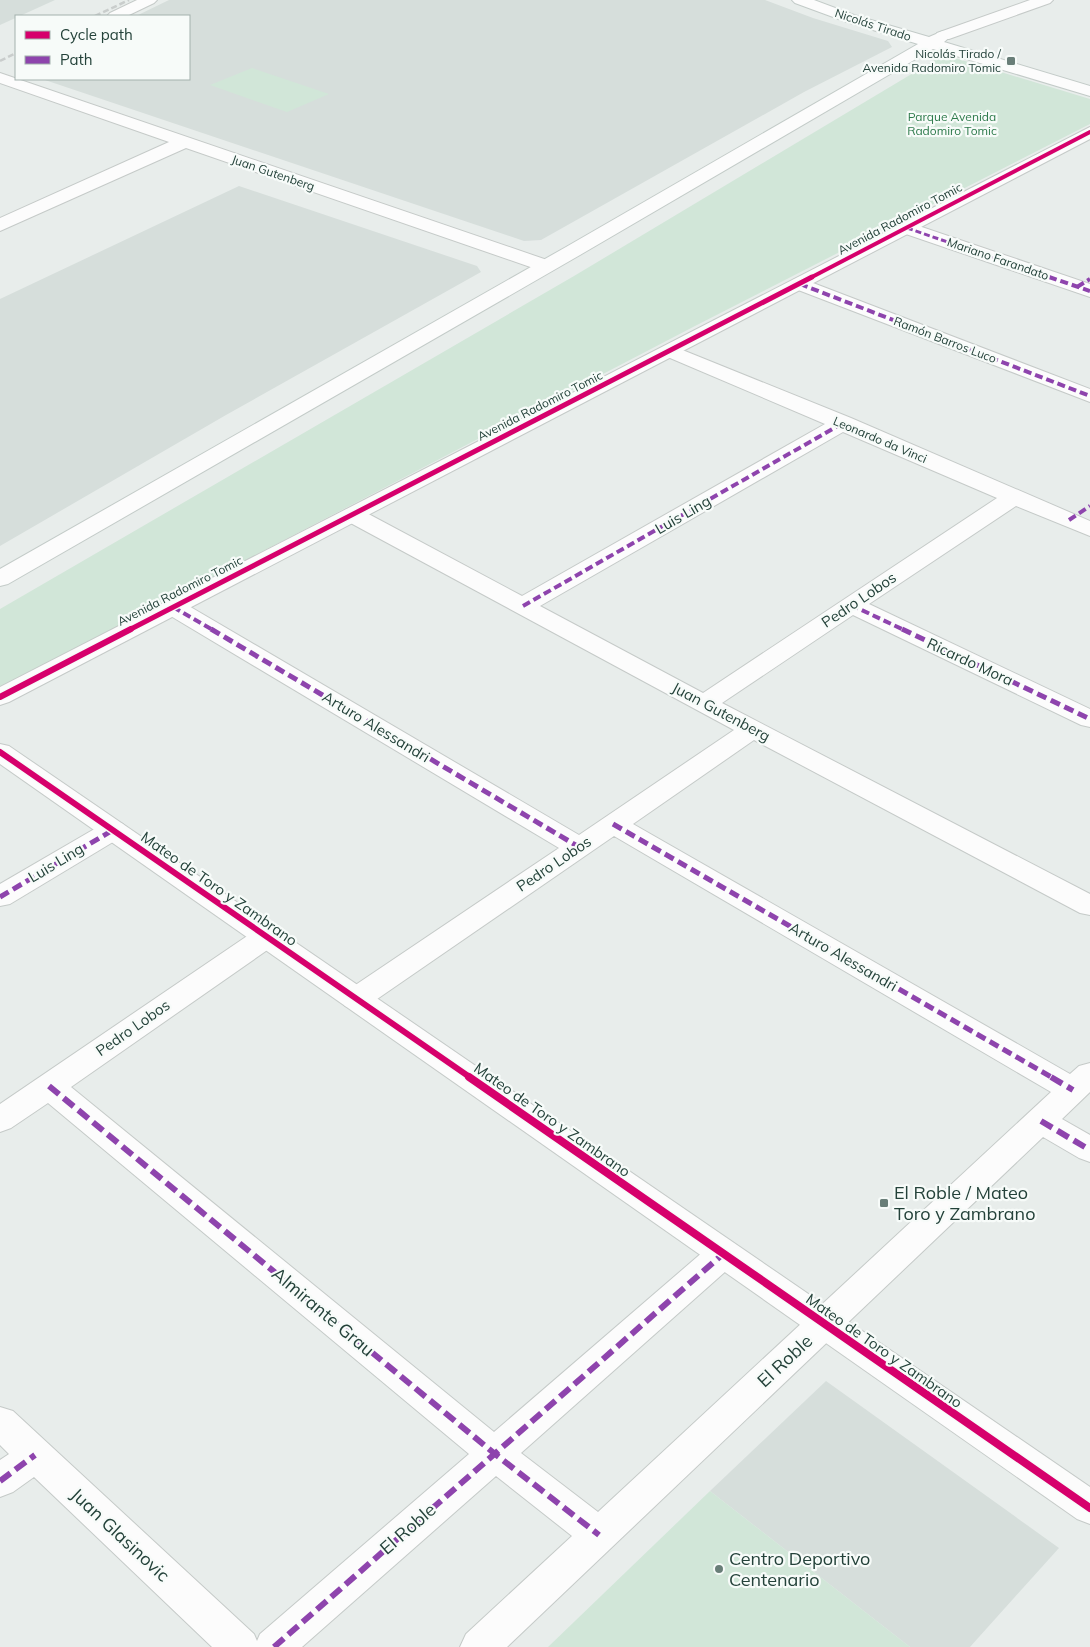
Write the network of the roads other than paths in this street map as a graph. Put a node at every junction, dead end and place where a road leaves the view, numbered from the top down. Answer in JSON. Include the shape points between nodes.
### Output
{"nodes":[{"id":1,"x":150,"y":0,"type":"edge"},
{"id":2,"x":800,"y":0,"type":"edge"},
{"id":3,"x":826,"y":0,"type":"edge"},
{"id":4,"x":1045,"y":0,"type":"edge"},
{"id":5,"x":117,"y":15,"type":"edge"},
{"id":6,"x":937,"y":40,"type":"junction"},
{"id":7,"x":3,"y":72,"type":"edge"},
{"id":8,"x":15,"y":77,"type":"edge"},
{"id":9,"x":1090,"y":78,"type":"edge"},
{"id":10,"x":24,"y":80,"type":"edge"},
{"id":11,"x":1090,"y":91,"type":"edge"},
{"id":12,"x":1090,"y":132,"type":"edge"},
{"id":13,"x":184,"y":142,"type":"junction"},
{"id":14,"x":0,"y":225,"type":"edge"},
{"id":15,"x":907,"y":228,"type":"junction"},
{"id":16,"x":546,"y":266,"type":"junction"},
{"id":17,"x":800,"y":284,"type":"junction"},
{"id":18,"x":1086,"y":286,"type":"edge"},
{"id":19,"x":670,"y":351,"type":"junction"},
{"id":20,"x":1090,"y":396,"type":"edge"},
{"id":21,"x":843,"y":424,"type":"junction"},
{"id":22,"x":1014,"y":496,"type":"junction"},
{"id":23,"x":1090,"y":506,"type":"edge"},
{"id":24,"x":353,"y":515,"type":"junction"},
{"id":25,"x":1069,"y":520,"type":"junction"},
{"id":26,"x":1090,"y":529,"type":"edge"},
{"id":27,"x":0,"y":579,"type":"edge"},
{"id":28,"x":850,"y":605,"type":"junction"},
{"id":29,"x":522,"y":606,"type":"junction"},
{"id":30,"x":173,"y":607,"type":"junction"},
{"id":31,"x":0,"y":697,"type":"edge"},
{"id":32,"x":704,"y":704,"type":"junction"},
{"id":33,"x":1090,"y":719,"type":"edge"},
{"id":34,"x":753,"y":729,"type":"junction"},
{"id":35,"x":0,"y":752,"type":"edge"},
{"id":36,"x":614,"y":824,"type":"junction"},
{"id":37,"x":113,"y":830,"type":"junction"},
{"id":38,"x":579,"y":847,"type":"junction"},
{"id":39,"x":0,"y":896,"type":"edge"},
{"id":40,"x":1090,"y":906,"type":"edge"},
{"id":41,"x":266,"y":937,"type":"junction"},
{"id":42,"x":356,"y":999,"type":"junction"},
{"id":43,"x":1081,"y":1082,"type":"edge"},
{"id":44,"x":49,"y":1086,"type":"junction"},
{"id":45,"x":0,"y":1120,"type":"edge"},
{"id":46,"x":1041,"y":1121,"type":"junction"},
{"id":47,"x":1090,"y":1150,"type":"edge"},
{"id":48,"x":723,"y":1254,"type":"junction"},
{"id":49,"x":823,"y":1325,"type":"junction"},
{"id":50,"x":0,"y":1422,"type":"edge"},
{"id":51,"x":494,"y":1454,"type":"junction"},
{"id":52,"x":35,"y":1455,"type":"junction"},
{"id":53,"x":0,"y":1481,"type":"edge"},
{"id":54,"x":1090,"y":1508,"type":"edge"},
{"id":55,"x":599,"y":1535,"type":"junction"},
{"id":56,"x":240,"y":1647,"type":"edge"},
{"id":57,"x":274,"y":1647,"type":"edge"},
{"id":58,"x":480,"y":1647,"type":"edge"}],
"edges":[{"from":1,"to":5,"type":"street"},
{"from":2,"to":6,"type":"street","name":"Nicolás Tirado","via":[[849,18]]},
{"from":3,"to":6,"type":"street","name":"Nicolás Tirado"},
{"from":4,"to":6,"type":"street"},
{"from":6,"to":9,"type":"street","name":"Nicolás Tirado"},
{"from":6,"to":11,"type":"street","name":"Nicolás Tirado"},
{"from":6,"to":16,"type":"street"},
{"from":7,"to":8,"type":"street","name":"Juan Gutenberg"},
{"from":10,"to":13,"type":"street","name":"Juan Gutenberg"},
{"from":12,"to":15,"type":"street","name":"Avenida Radomiro Tomic"},
{"from":13,"to":14,"type":"street"},
{"from":13,"to":16,"type":"street","name":"Juan Gutenberg"},
{"from":15,"to":17,"type":"street","name":"Avenida Radomiro Tomic"},
{"from":15,"to":18,"type":"street","name":"Mariano Farandato"},
{"from":16,"to":27,"type":"street"},
{"from":17,"to":19,"type":"street","name":"Avenida Radomiro Tomic"},
{"from":17,"to":20,"type":"street","name":"Ramón Barros Luco"},
{"from":19,"to":21,"type":"street","name":"Leonardo da Vinci"},
{"from":19,"to":24,"type":"street","name":"Avenida Radomiro Tomic"},
{"from":21,"to":22,"type":"street","name":"Leonardo da Vinci"},
{"from":21,"to":29,"type":"street","name":"Luis Ling"},
{"from":22,"to":25,"type":"street","name":"Leonardo da Vinci"},
{"from":22,"to":28,"type":"street","name":"Pedro Lobos"},
{"from":23,"to":25,"type":"street"},
{"from":24,"to":29,"type":"street","name":"Juan Gutenberg"},
{"from":24,"to":30,"type":"street","name":"Avenida Radomiro Tomic"},
{"from":25,"to":26,"type":"street","name":"Leonardo da Vinci"},
{"from":28,"to":32,"type":"street","name":"Pedro Lobos"},
{"from":28,"to":33,"type":"street","name":"Ricardo Mora"},
{"from":29,"to":32,"type":"street","name":"Juan Gutenberg"},
{"from":30,"to":31,"type":"street","name":"Avenida Radomiro Tomic"},
{"from":30,"to":38,"type":"street","name":"Arturo Alessandri"},
{"from":32,"to":34,"type":"street","name":"Juan Gutenberg"},
{"from":34,"to":36,"type":"street","name":"Pedro Lobos"},
{"from":34,"to":40,"type":"street","name":"Juan Gutenberg"},
{"from":35,"to":37,"type":"street","name":"Mateo de Toro y Zambrano"},
{"from":36,"to":38,"type":"street","name":"Pedro Lobos"},
{"from":36,"to":43,"type":"street","name":"Arturo Alessandri"},
{"from":37,"to":39,"type":"street","name":"Luis Ling"},
{"from":37,"to":41,"type":"street","name":"Mateo de Toro y Zambrano"},
{"from":38,"to":42,"type":"street","name":"Pedro Lobos"},
{"from":41,"to":42,"type":"street","name":"Mateo de Toro y Zambrano"},
{"from":41,"to":44,"type":"street","name":"Pedro Lobos"},
{"from":42,"to":48,"type":"street","name":"Mateo de Toro y Zambrano"},
{"from":43,"to":46,"type":"street","name":"El Roble"},
{"from":44,"to":45,"type":"street","name":"Pedro Lobos"},
{"from":44,"to":51,"type":"street","name":"Almirante Grau"},
{"from":46,"to":47,"type":"street"},
{"from":46,"to":49,"type":"street","name":"El Roble"},
{"from":48,"to":49,"type":"street","name":"Mateo de Toro y Zambrano"},
{"from":48,"to":51,"type":"street","name":"El Roble"},
{"from":49,"to":54,"type":"street","name":"Mateo de Toro y Zambrano"},
{"from":49,"to":55,"type":"street","name":"El Roble"},
{"from":50,"to":52,"type":"street","name":"Juan Glasinovic"},
{"from":51,"to":55,"type":"street","name":"Almirante Grau"},
{"from":51,"to":57,"type":"street","name":"El Roble"},
{"from":52,"to":53,"type":"street"},
{"from":52,"to":56,"type":"street","name":"Juan Glasinovic"},
{"from":55,"to":58,"type":"street","name":"El Roble"}]}
